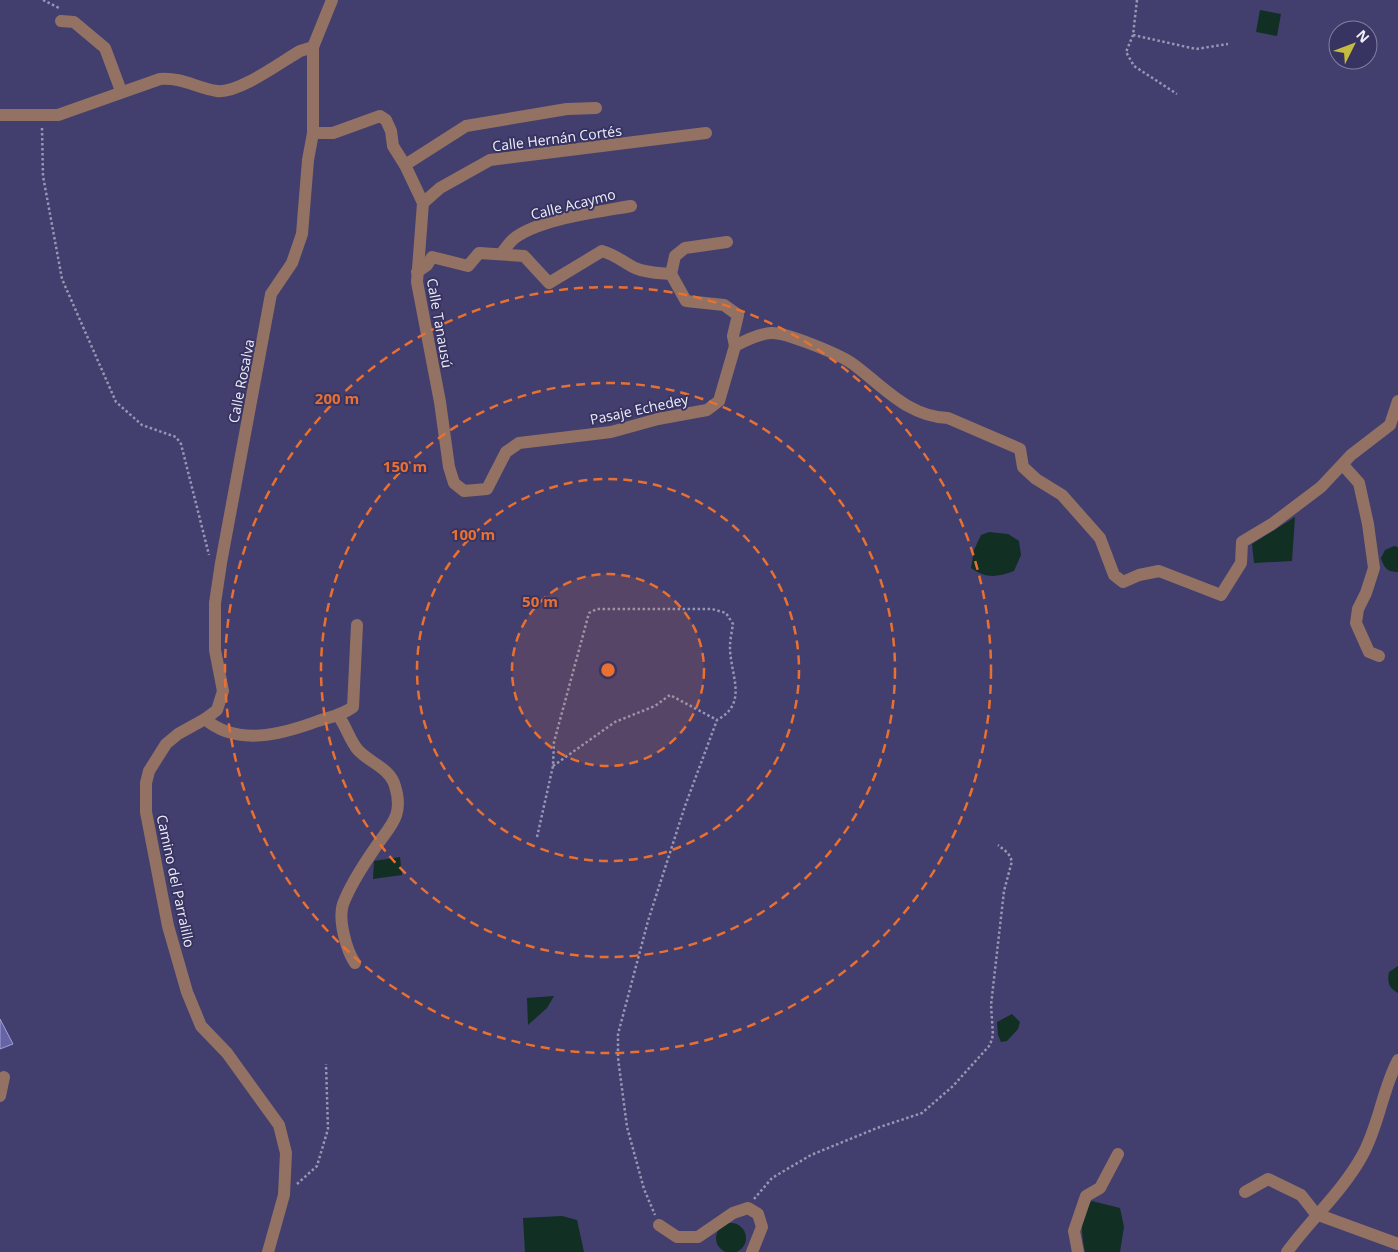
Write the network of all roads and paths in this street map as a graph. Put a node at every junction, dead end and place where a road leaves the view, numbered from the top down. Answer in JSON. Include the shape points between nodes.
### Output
{"nodes":[{"id":1,"x":332,"y":0,"type":"edge"},
{"id":2,"x":1136,"y":0,"type":"edge"},
{"id":3,"x":61,"y":21,"type":"dead end"},
{"id":4,"x":1133,"y":35,"type":"junction"},
{"id":5,"x":1228,"y":44,"type":"dead end"},
{"id":6,"x":313,"y":47,"type":"junction"},
{"id":7,"x":121,"y":92,"type":"junction"},
{"id":8,"x":1177,"y":94,"type":"dead end"},
{"id":9,"x":596,"y":108,"type":"dead end"},
{"id":10,"x":0,"y":115,"type":"edge"},
{"id":11,"x":42,"y":116,"type":"junction"},
{"id":12,"x":706,"y":132,"type":"dead end"},
{"id":13,"x":313,"y":133,"type":"junction"},
{"id":14,"x":406,"y":165,"type":"junction"},
{"id":15,"x":423,"y":203,"type":"junction"},
{"id":16,"x":631,"y":206,"type":"dead end"},
{"id":17,"x":727,"y":242,"type":"dead end"},
{"id":18,"x":501,"y":254,"type":"junction"},
{"id":19,"x":417,"y":272,"type":"junction"},
{"id":20,"x":671,"y":274,"type":"junction"},
{"id":21,"x":735,"y":346,"type":"junction"},
{"id":22,"x":1397,"y":409,"type":"edge"},
{"id":23,"x":518,"y":443,"type":"joint"},
{"id":24,"x":1343,"y":465,"type":"junction"},
{"id":25,"x":220,"y":563,"type":"junction"},
{"id":26,"x":357,"y":625,"type":"dead end"},
{"id":27,"x":1379,"y":656,"type":"dead end"},
{"id":28,"x":339,"y":717,"type":"junction"},
{"id":29,"x":205,"y":719,"type":"junction"},
{"id":30,"x":717,"y":720,"type":"junction"},
{"id":31,"x":553,"y":766,"type":"junction"},
{"id":32,"x":537,"y":837,"type":"dead end"},
{"id":33,"x":998,"y":845,"type":"dead end"},
{"id":34,"x":354,"y":963,"type":"dead end"},
{"id":35,"x":1398,"y":1060,"type":"edge"},
{"id":36,"x":326,"y":1064,"type":"dead end"},
{"id":37,"x":4,"y":1077,"type":"dead end"},
{"id":38,"x":0,"y":1096,"type":"edge"},
{"id":39,"x":1118,"y":1154,"type":"dead end"},
{"id":40,"x":1245,"y":1192,"type":"dead end"},
{"id":41,"x":284,"y":1195,"type":"junction"},
{"id":42,"x":748,"y":1208,"type":"junction"},
{"id":43,"x":1316,"y":1214,"type":"junction"},
{"id":44,"x":659,"y":1225,"type":"joint"},
{"id":45,"x":1398,"y":1244,"type":"edge"},
{"id":46,"x":268,"y":1252,"type":"edge"},
{"id":47,"x":752,"y":1252,"type":"edge"},
{"id":48,"x":1078,"y":1252,"type":"edge"},
{"id":49,"x":1287,"y":1252,"type":"edge"}],
"edges":[{"from":1,"to":6,"type":"street"},
{"from":2,"to":4,"type":"path"},
{"from":3,"to":7,"type":"street","via":[[74,22],[105,48]]},
{"from":4,"to":5,"type":"path","via":[[1196,49]]},
{"from":4,"to":8,"type":"path","via":[[1126,52],[1134,66]]},
{"from":6,"to":7,"type":"street","via":[[300,51],[230,92],[173,78],[160,78]]},
{"from":6,"to":13,"type":"street","name":"Calle Rosalva"},
{"from":7,"to":11,"type":"street","via":[[58,115]]},
{"from":9,"to":14,"type":"street","via":[[567,109],[466,126]]},
{"from":10,"to":11,"type":"street"},
{"from":11,"to":25,"type":"path","via":[[43,176],[62,279],[116,402],[142,425],[176,437],[181,444],[206,548],[210,558]]},
{"from":12,"to":15,"type":"street","name":"Calle Hernán Cortés","via":[[490,160],[440,188]]},
{"from":13,"to":14,"type":"street","name":"Calle Tanausú","via":[[333,133],[380,116],[391,131],[392,146]]},
{"from":13,"to":25,"type":"street","name":"Calle Rosalva","via":[[302,234],[292,263],[271,294]]},
{"from":14,"to":15,"type":"street","name":"Calle Tanausú"},
{"from":15,"to":19,"type":"street","name":"Calle Tanausú"},
{"from":16,"to":18,"type":"street","name":"Calle Acaymo","via":[[562,219],[524,232],[514,238]]},
{"from":17,"to":20,"type":"street","via":[[685,248],[675,256]]},
{"from":18,"to":19,"type":"street","via":[[479,253],[468,266],[432,257]]},
{"from":18,"to":20,"type":"street","via":[[524,256],[549,283],[602,251],[617,255],[636,268]]},
{"from":19,"to":23,"type":"street","name":"Calle Tanausú","via":[[416,282],[454,483],[464,491],[486,489],[506,452]]},
{"from":20,"to":21,"type":"street","via":[[686,301],[724,305],[738,315],[733,336]]},
{"from":21,"to":23,"type":"street","name":"Pasaje Echedey","via":[[718,402],[707,410],[611,432]]},
{"from":21,"to":24,"type":"street","via":[[750,338],[773,333],[822,348],[852,363],[907,407],[936,418],[948,418],[1020,448],[1023,467],[1062,495],[1100,538],[1114,575],[1123,582],[1159,571],[1222,595],[1241,563],[1242,542],[1272,524]]},
{"from":22,"to":24,"type":"street","via":[[1390,424]]},
{"from":24,"to":27,"type":"street","via":[[1359,483],[1374,568],[1358,608],[1356,623],[1369,652]]},
{"from":25,"to":29,"type":"street","name":"Calle Rosalva","via":[[215,603],[216,650],[223,691],[217,710]]},
{"from":26,"to":28,"type":"street","via":[[353,706]]},
{"from":28,"to":29,"type":"street","via":[[283,734],[254,736],[217,729]]},
{"from":28,"to":34,"type":"street","via":[[357,749],[390,775],[399,808],[392,827],[373,850],[342,906],[347,951]]},
{"from":29,"to":41,"type":"street","name":"Camino del Parralillo","via":[[166,744],[149,771],[146,812],[168,926],[187,992],[200,1026],[227,1053],[279,1125],[286,1153]]},
{"from":30,"to":31,"type":"path","via":[[670,695],[655,706],[615,722]]},
{"from":30,"to":31,"type":"path","via":[[733,708],[736,694],[730,647],[733,624],[726,613],[712,609],[597,609],[589,613],[554,742]]},
{"from":30,"to":44,"type":"path","via":[[654,904],[618,1034],[627,1127],[644,1189]]},
{"from":31,"to":32,"type":"path"},
{"from":33,"to":42,"type":"path","via":[[1012,861],[1003,900],[991,1005],[993,1035],[990,1045],[953,1086],[922,1113],[811,1155],[772,1178]]},
{"from":35,"to":43,"type":"street","via":[[1363,1155],[1342,1188]]},
{"from":36,"to":41,"type":"path","via":[[328,1129],[321,1156],[317,1166]]},
{"from":37,"to":38,"type":"street"},
{"from":39,"to":48,"type":"street","via":[[1100,1188],[1086,1196],[1074,1231]]},
{"from":40,"to":43,"type":"street","via":[[1268,1180],[1301,1195]]},
{"from":41,"to":46,"type":"street","name":"Camino del Parralillo"},
{"from":42,"to":44,"type":"street","via":[[733,1213],[698,1237],[677,1237]]},
{"from":42,"to":47,"type":"street","via":[[758,1214],[762,1227]]},
{"from":43,"to":45,"type":"street"},
{"from":43,"to":49,"type":"street"}]}
